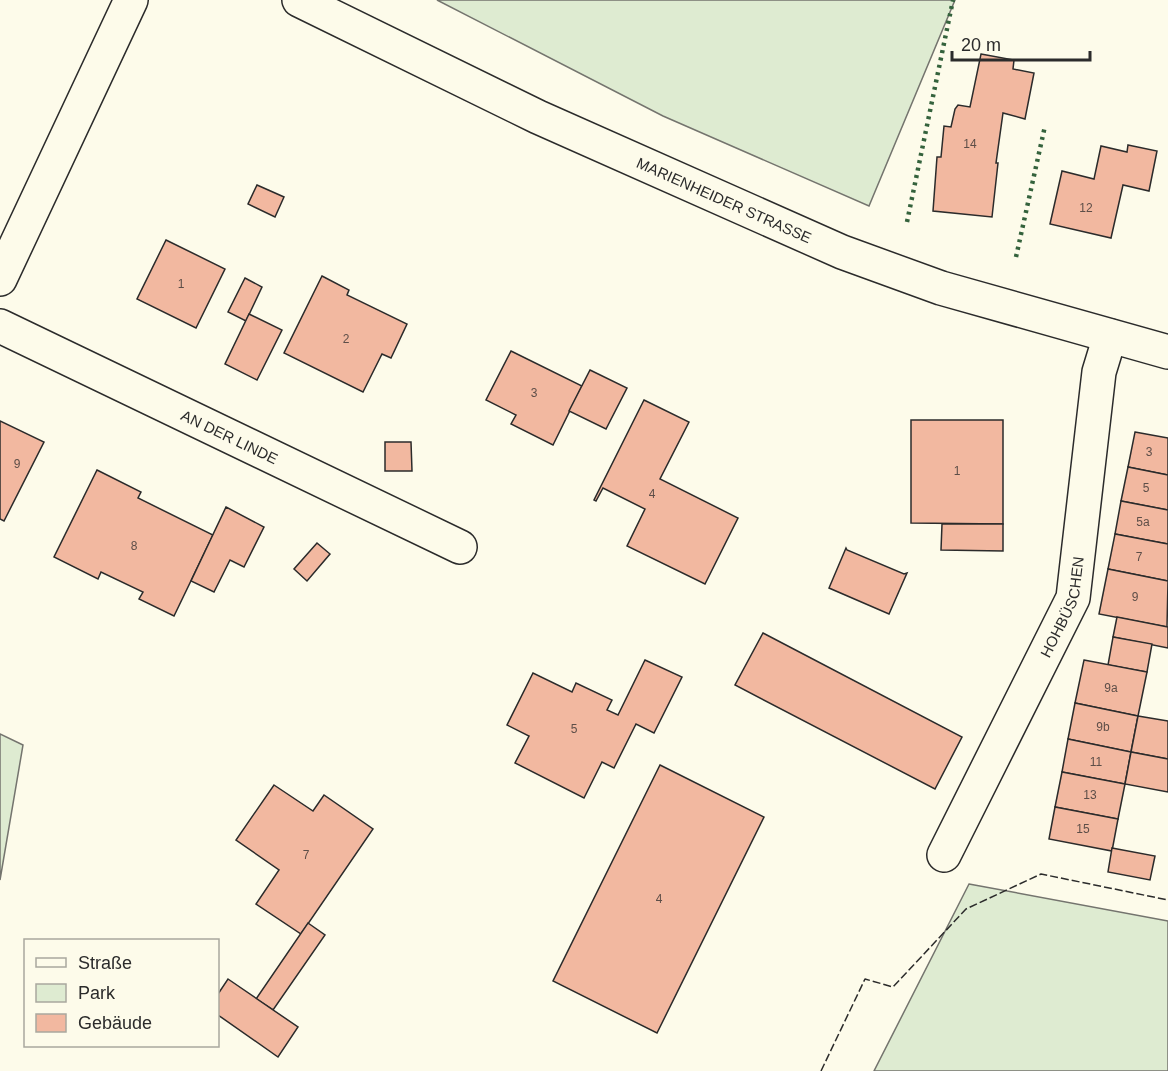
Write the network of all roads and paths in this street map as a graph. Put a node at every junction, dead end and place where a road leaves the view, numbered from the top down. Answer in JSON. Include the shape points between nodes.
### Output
{"nodes":[{"id":1,"x":131,"y":0,"type":"edge"},
{"id":2,"x":299,"y":0,"type":"edge"},
{"id":3,"x":0,"y":279,"type":"edge"},
{"id":4,"x":0,"y":326,"type":"edge"},
{"id":5,"x":1110,"y":336,"type":"junction"},
{"id":6,"x":1168,"y":352,"type":"edge"},
{"id":7,"x":460,"y":547,"type":"dead end"},
{"id":8,"x":944,"y":855,"type":"dead end"}],
"edges":[{"from":1,"to":3,"type":"street"},
{"from":2,"to":5,"type":"street","name":"MARIENHEIDER STRASSE","via":[[538,117],[842,252],[941,288]]},
{"from":4,"to":7,"type":"street","name":"AN DER LINDE"},
{"from":5,"to":6,"type":"street","name":"MARIENHEIDER STRASSE"},
{"from":5,"to":8,"type":"street","name":"HOHBÜSCHEN","via":[[1099,372],[1073,598]]}]}
